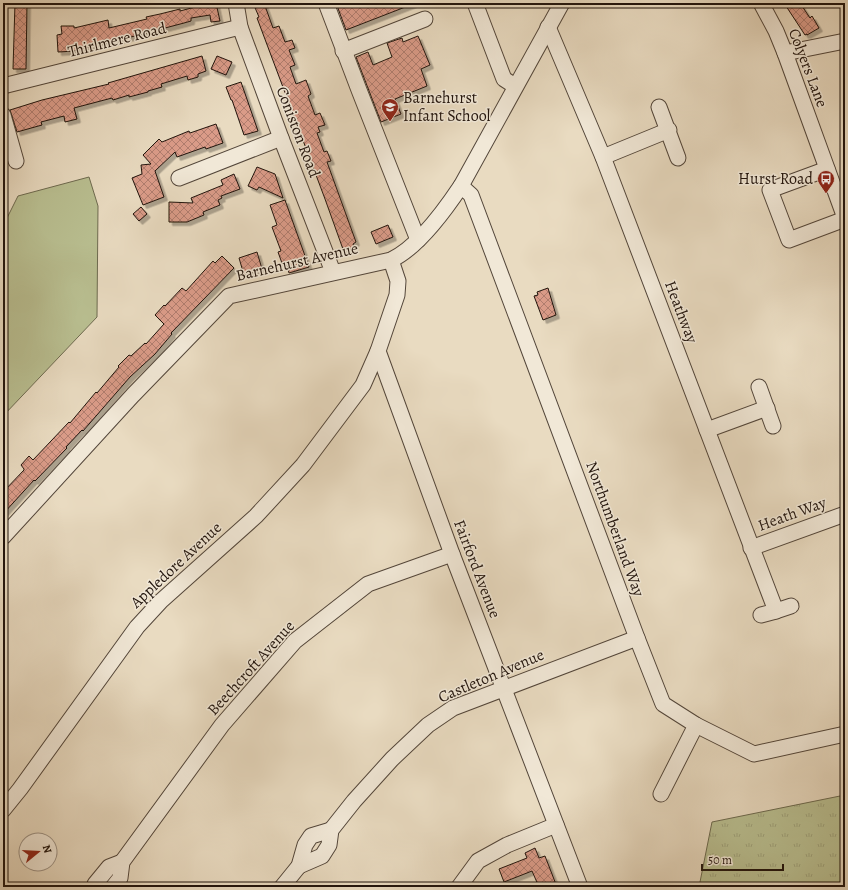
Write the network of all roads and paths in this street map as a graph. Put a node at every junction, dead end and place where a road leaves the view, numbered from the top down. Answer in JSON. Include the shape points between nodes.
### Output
{"nodes":[{"id":1,"x":236,"y":3,"type":"edge"},
{"id":2,"x":326,"y":3,"type":"edge"},
{"id":3,"x":475,"y":3,"type":"edge"},
{"id":4,"x":562,"y":3,"type":"edge"},
{"id":5,"x":762,"y":3,"type":"edge"},
{"id":6,"x":425,"y":19,"type":"dead end"},
{"id":7,"x":240,"y":27,"type":"junction"},
{"id":8,"x":548,"y":27,"type":"junction"},
{"id":9,"x":845,"y":41,"type":"edge"},
{"id":10,"x":344,"y":51,"type":"junction"},
{"id":11,"x":785,"y":53,"type":"junction"},
{"id":12,"x":3,"y":86,"type":"edge"},
{"id":13,"x":515,"y":86,"type":"junction"},
{"id":14,"x":659,"y":107,"type":"dead end"},
{"id":15,"x":3,"y":115,"type":"edge"},
{"id":16,"x":669,"y":130,"type":"junction"},
{"id":17,"x":281,"y":138,"type":"junction"},
{"id":18,"x":603,"y":157,"type":"junction"},
{"id":19,"x":678,"y":158,"type":"dead end"},
{"id":20,"x":16,"y":161,"type":"dead end"},
{"id":21,"x":827,"y":169,"type":"junction"},
{"id":22,"x":179,"y":178,"type":"dead end"},
{"id":23,"x":461,"y":186,"type":"junction"},
{"id":24,"x":845,"y":219,"type":"edge"},
{"id":25,"x":418,"y":240,"type":"junction"},
{"id":26,"x":391,"y":260,"type":"junction"},
{"id":27,"x":333,"y":272,"type":"junction"},
{"id":28,"x":378,"y":351,"type":"junction"},
{"id":29,"x":759,"y":387,"type":"dead end"},
{"id":30,"x":767,"y":408,"type":"junction"},
{"id":31,"x":773,"y":426,"type":"dead end"},
{"id":32,"x":707,"y":430,"type":"junction"},
{"id":33,"x":845,"y":514,"type":"edge"},
{"id":34,"x":3,"y":537,"type":"edge"},
{"id":35,"x":751,"y":548,"type":"junction"},
{"id":36,"x":452,"y":554,"type":"junction"},
{"id":37,"x":790,"y":606,"type":"dead end"},
{"id":38,"x":776,"y":611,"type":"junction"},
{"id":39,"x":761,"y":615,"type":"dead end"},
{"id":40,"x":637,"y":638,"type":"junction"},
{"id":41,"x":504,"y":688,"type":"junction"},
{"id":42,"x":696,"y":725,"type":"junction"},
{"id":43,"x":845,"y":734,"type":"edge"},
{"id":44,"x":661,"y":794,"type":"dead end"},
{"id":45,"x":3,"y":810,"type":"edge"},
{"id":46,"x":556,"y":825,"type":"junction"},
{"id":47,"x":122,"y":862,"type":"junction"},
{"id":48,"x":95,"y":887,"type":"edge"},
{"id":49,"x":113,"y":887,"type":"edge"},
{"id":50,"x":282,"y":887,"type":"edge"},
{"id":51,"x":459,"y":887,"type":"edge"},
{"id":52,"x":580,"y":887,"type":"edge"}],
"edges":[{"from":1,"to":7,"type":"street","name":"Coniston Road"},
{"from":2,"to":10,"type":"street"},
{"from":3,"to":13,"type":"street","via":[[504,79]]},
{"from":4,"to":8,"type":"street","name":"Barnehurst Avenue"},
{"from":5,"to":11,"type":"street","name":"Colyers Lane"},
{"from":6,"to":10,"type":"street"},
{"from":7,"to":12,"type":"street","name":"Thirlmere Road"},
{"from":7,"to":17,"type":"street","name":"Coniston Road"},
{"from":8,"to":13,"type":"street","name":"Barnehurst Avenue"},
{"from":8,"to":18,"type":"street","name":"Heathway"},
{"from":9,"to":11,"type":"street"},
{"from":10,"to":25,"type":"street"},
{"from":11,"to":21,"type":"street","name":"Colyers Lane"},
{"from":13,"to":23,"type":"street","name":"Barnehurst Avenue"},
{"from":14,"to":16,"type":"street"},
{"from":15,"to":20,"type":"street"},
{"from":16,"to":18,"type":"street"},
{"from":16,"to":19,"type":"street"},
{"from":17,"to":22,"type":"street"},
{"from":17,"to":27,"type":"street","name":"Coniston Road"},
{"from":18,"to":32,"type":"street","name":"Heathway"},
{"from":21,"to":24,"type":"street","name":"Colyers Lane"},
{"from":21,"to":24,"type":"street","name":"Colyers Lane","via":[[770,190],[789,240]]},
{"from":23,"to":25,"type":"street","name":"Barnehurst Avenue"},
{"from":23,"to":40,"type":"street","name":"Northumberland Way","via":[[471,195]]},
{"from":25,"to":26,"type":"street","name":"Barnehurst Avenue"},
{"from":26,"to":27,"type":"street","name":"Barnehurst Avenue"},
{"from":26,"to":28,"type":"street","via":[[398,281],[396,295]]},
{"from":27,"to":34,"type":"street","name":"Barnehurst Avenue","via":[[229,296],[133,395]]},
{"from":28,"to":36,"type":"street","name":"Fairford Avenue"},
{"from":28,"to":45,"type":"street","name":"Appledore Avenue","via":[[363,385],[302,464],[256,516],[161,601],[137,627]]},
{"from":29,"to":30,"type":"street"},
{"from":30,"to":31,"type":"street"},
{"from":30,"to":32,"type":"street"},
{"from":32,"to":35,"type":"street","name":"Heathway"},
{"from":33,"to":35,"type":"street","name":"Heath Way"},
{"from":35,"to":38,"type":"street","name":"Heathway"},
{"from":36,"to":41,"type":"street","name":"Fairford Avenue"},
{"from":36,"to":47,"type":"street","name":"Beechcroft Avenue","via":[[368,584],[295,641],[222,725]]},
{"from":37,"to":38,"type":"street"},
{"from":38,"to":39,"type":"street"},
{"from":40,"to":41,"type":"street","name":"Castleton Avenue"},
{"from":40,"to":42,"type":"street","name":"Northumberland Way","via":[[663,704]]},
{"from":41,"to":46,"type":"street","name":"Fairford Avenue"},
{"from":41,"to":50,"type":"street","name":"Castleton Avenue","via":[[454,708],[428,726],[392,759],[354,800],[331,830],[311,836],[305,845],[299,866]]},
{"from":42,"to":43,"type":"street","name":"Northumberland Way","via":[[754,754]]},
{"from":42,"to":44,"type":"street"},
{"from":46,"to":51,"type":"street","via":[[507,845],[478,861]]},
{"from":46,"to":52,"type":"street","name":"Fairford Avenue"},
{"from":47,"to":48,"type":"street","name":"Beechcroft Avenue","via":[[109,867]]},
{"from":47,"to":49,"type":"street","name":"Beechcroft Avenue","via":[[120,878]]}]}
